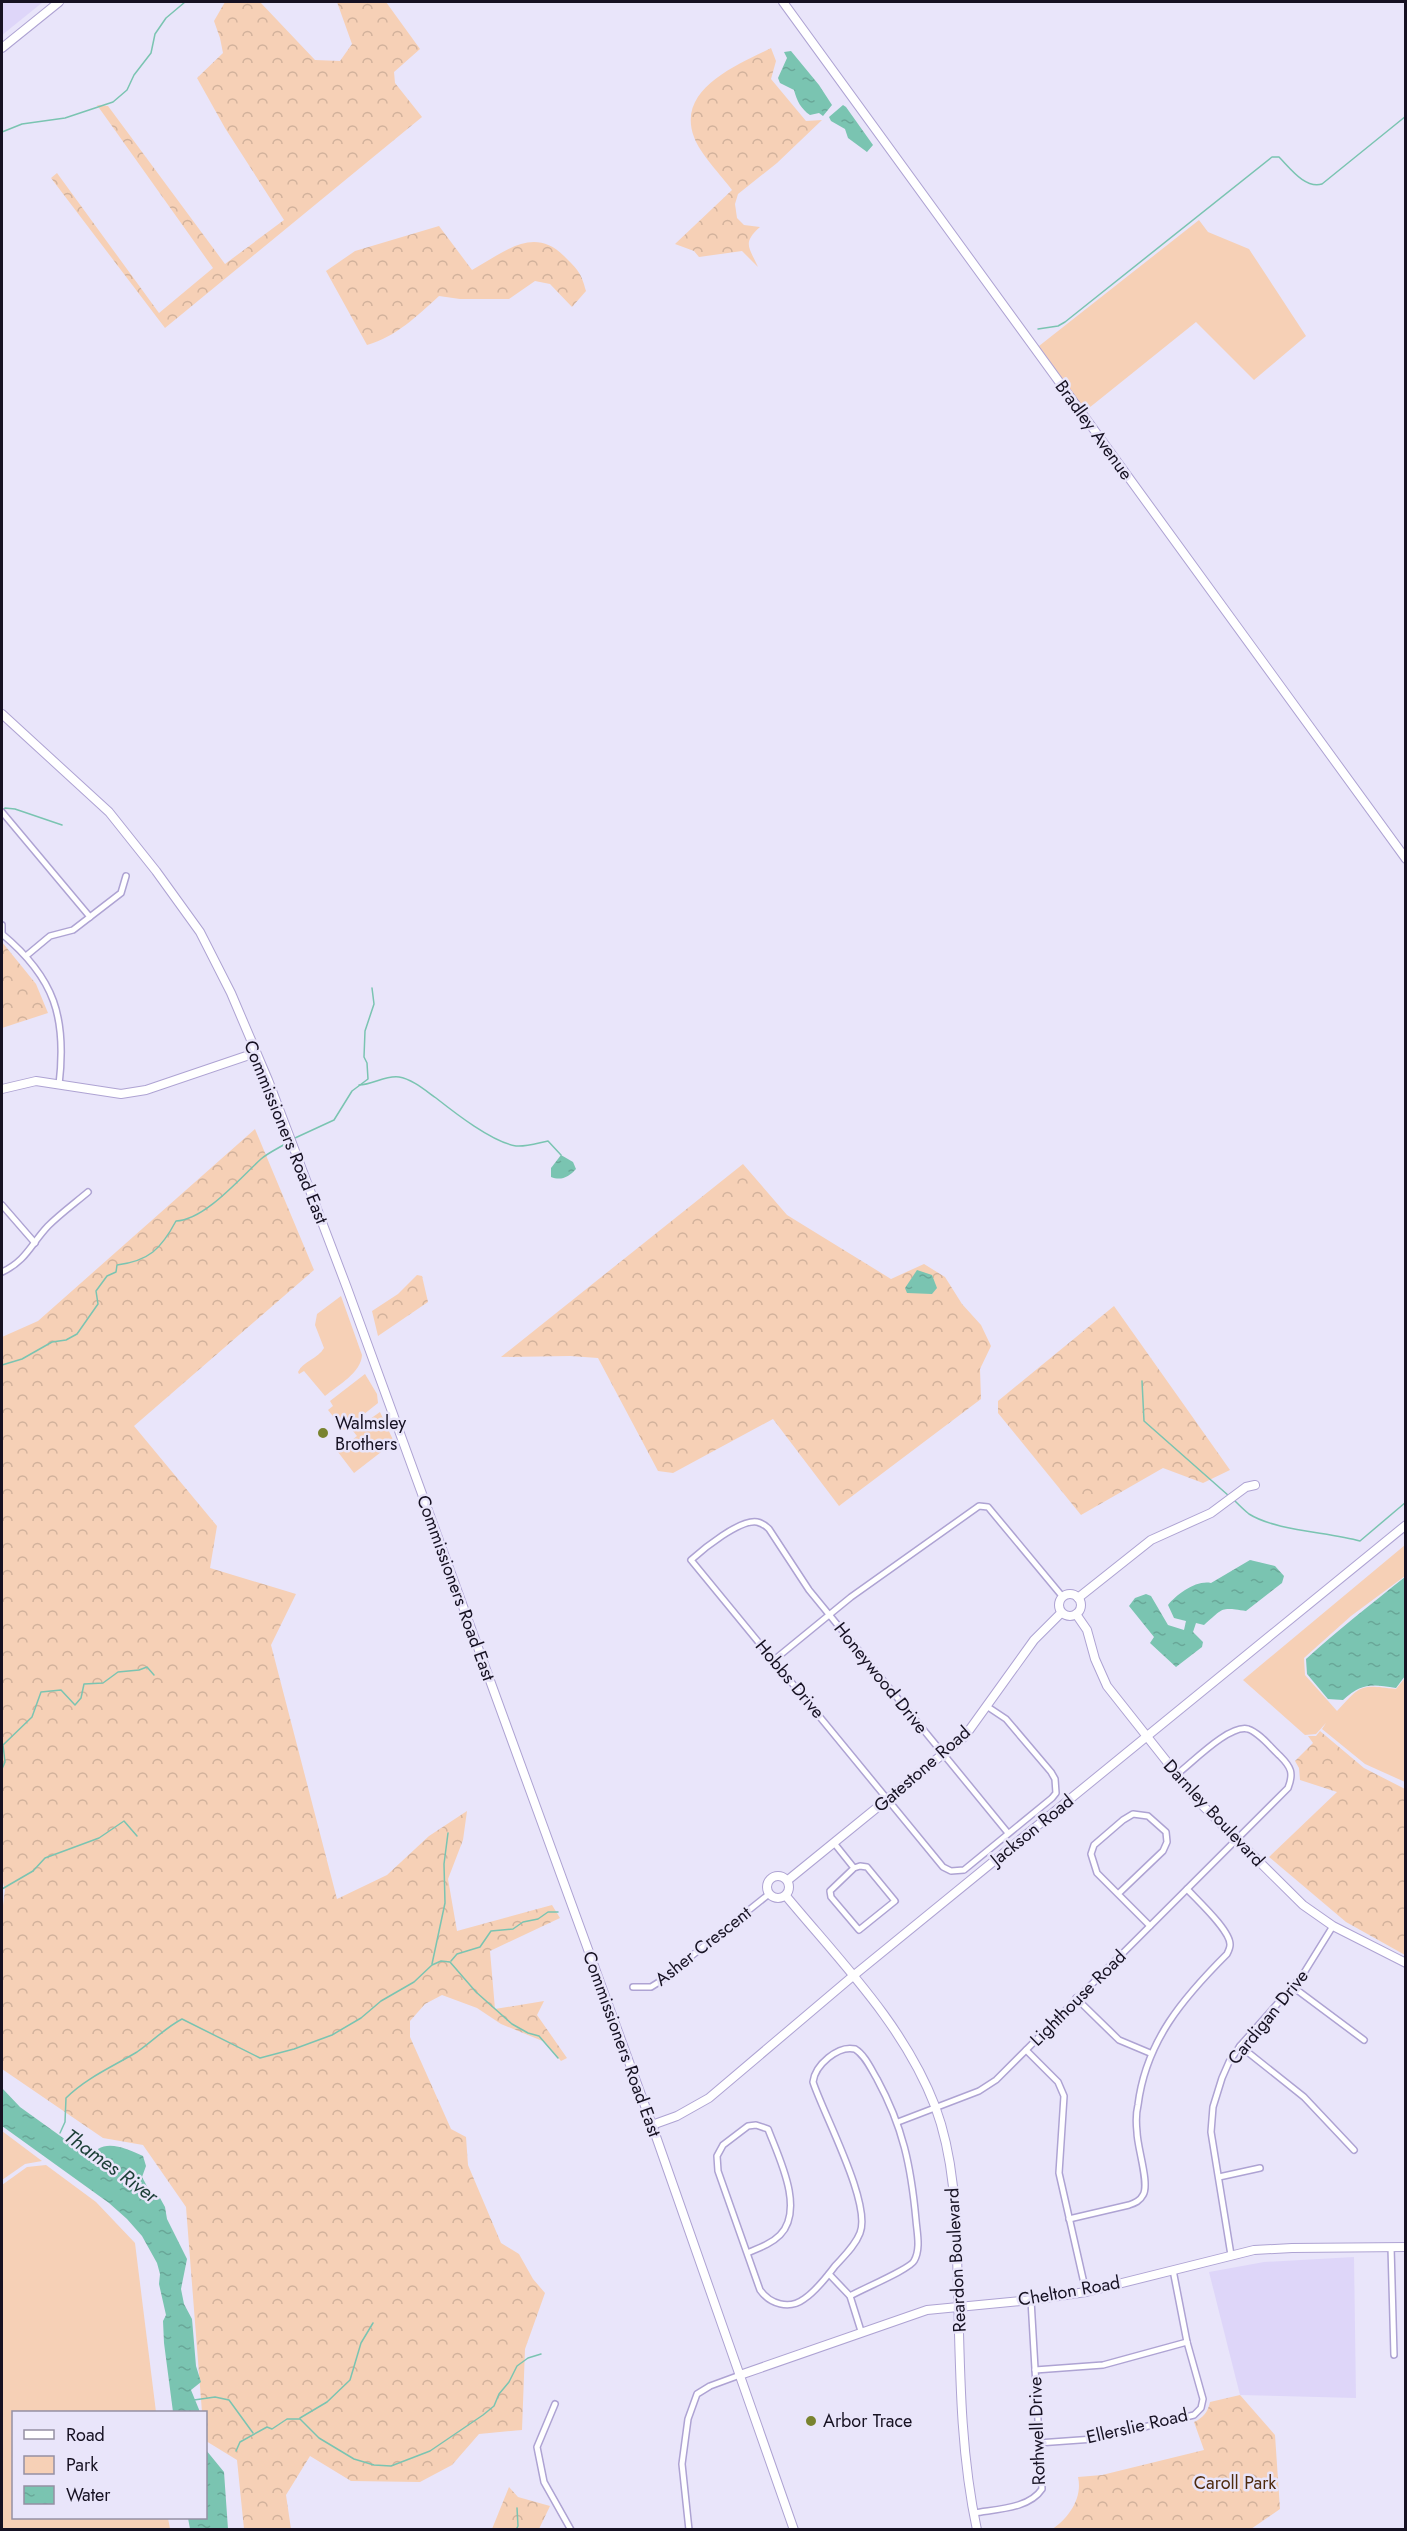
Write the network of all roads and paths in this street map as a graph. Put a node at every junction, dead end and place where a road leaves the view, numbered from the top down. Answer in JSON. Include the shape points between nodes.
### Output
{"nodes":[{"id":1,"x":59,"y":2,"type":"edge"},
{"id":2,"x":783,"y":2,"type":"edge"},
{"id":3,"x":2,"y":48,"type":"edge"},
{"id":4,"x":2,"y":714,"type":"edge"},
{"id":5,"x":2,"y":812,"type":"edge"},
{"id":6,"x":1406,"y":859,"type":"edge"},
{"id":7,"x":126,"y":876,"type":"dead end"},
{"id":8,"x":90,"y":917,"type":"junction"},
{"id":9,"x":2,"y":925,"type":"edge"},
{"id":10,"x":2,"y":935,"type":"edge"},
{"id":11,"x":26,"y":956,"type":"junction"},
{"id":12,"x":255,"y":1053,"type":"junction"},
{"id":13,"x":59,"y":1085,"type":"junction"},
{"id":14,"x":2,"y":1089,"type":"edge"},
{"id":15,"x":88,"y":1192,"type":"dead end"},
{"id":16,"x":2,"y":1205,"type":"edge"},
{"id":17,"x":35,"y":1243,"type":"junction"},
{"id":18,"x":2,"y":1272,"type":"edge"},
{"id":19,"x":1256,"y":1485,"type":"dead end"},
{"id":20,"x":1406,"y":1525,"type":"edge"},
{"id":21,"x":691,"y":1560,"type":"joint"},
{"id":22,"x":1062,"y":1596,"type":"junction"},
{"id":23,"x":1078,"y":1598,"type":"junction"},
{"id":24,"x":1061,"y":1613,"type":"junction"},
{"id":25,"x":1076,"y":1614,"type":"junction"},
{"id":26,"x":829,"y":1615,"type":"junction"},
{"id":27,"x":774,"y":1660,"type":"junction"},
{"id":28,"x":988,"y":1707,"type":"junction"},
{"id":29,"x":1146,"y":1737,"type":"junction"},
{"id":30,"x":943,"y":1754,"type":"junction"},
{"id":31,"x":1176,"y":1775,"type":"junction"},
{"id":32,"x":889,"y":1798,"type":"junction"},
{"id":33,"x":1008,"y":1833,"type":"junction"},
{"id":34,"x":1236,"y":1840,"type":"junction"},
{"id":35,"x":834,"y":1843,"type":"junction"},
{"id":36,"x":854,"y":1868,"type":"junction"},
{"id":37,"x":788,"y":1880,"type":"junction"},
{"id":38,"x":1187,"y":1889,"type":"junction"},
{"id":39,"x":769,"y":1894,"type":"junction"},
{"id":40,"x":1118,"y":1894,"type":"junction"},
{"id":41,"x":786,"y":1896,"type":"junction"},
{"id":42,"x":1150,"y":1926,"type":"junction"},
{"id":43,"x":1333,"y":1926,"type":"junction"},
{"id":44,"x":1406,"y":1963,"type":"edge"},
{"id":45,"x":853,"y":1976,"type":"junction"},
{"id":46,"x":633,"y":1987,"type":"dead end"},
{"id":47,"x":1293,"y":1987,"type":"junction"},
{"id":48,"x":1076,"y":1998,"type":"junction"},
{"id":49,"x":1364,"y":2040,"type":"dead end"},
{"id":50,"x":1240,"y":2046,"type":"junction"},
{"id":51,"x":1026,"y":2050,"type":"junction"},
{"id":52,"x":1150,"y":2053,"type":"junction"},
{"id":53,"x":935,"y":2106,"type":"junction"},
{"id":54,"x":898,"y":2122,"type":"junction"},
{"id":55,"x":652,"y":2126,"type":"junction"},
{"id":56,"x":1354,"y":2150,"type":"dead end"},
{"id":57,"x":1260,"y":2168,"type":"dead end"},
{"id":58,"x":1219,"y":2176,"type":"junction"},
{"id":59,"x":1069,"y":2219,"type":"junction"},
{"id":60,"x":1391,"y":2247,"type":"junction"},
{"id":61,"x":1406,"y":2247,"type":"edge"},
{"id":62,"x":747,"y":2253,"type":"junction"},
{"id":63,"x":1231,"y":2255,"type":"junction"},
{"id":64,"x":1173,"y":2270,"type":"junction"},
{"id":65,"x":829,"y":2274,"type":"junction"},
{"id":66,"x":1086,"y":2292,"type":"junction"},
{"id":67,"x":850,"y":2295,"type":"junction"},
{"id":68,"x":1031,"y":2300,"type":"junction"},
{"id":69,"x":958,"y":2306,"type":"junction"},
{"id":70,"x":861,"y":2331,"type":"junction"},
{"id":71,"x":1187,"y":2342,"type":"junction"},
{"id":72,"x":1394,"y":2355,"type":"dead end"},
{"id":73,"x":1035,"y":2370,"type":"junction"},
{"id":74,"x":740,"y":2375,"type":"junction"},
{"id":75,"x":555,"y":2404,"type":"dead end"},
{"id":76,"x":1038,"y":2444,"type":"junction"},
{"id":77,"x":974,"y":2513,"type":"junction"},
{"id":78,"x":571,"y":2529,"type":"edge"},
{"id":79,"x":689,"y":2529,"type":"edge"},
{"id":80,"x":794,"y":2529,"type":"edge"},
{"id":81,"x":977,"y":2529,"type":"edge"}],
"edges":[{"from":1,"to":3,"type":"main road"},
{"from":2,"to":6,"type":"main road","name":"Bradley Avenue"},
{"from":4,"to":12,"type":"main road","name":"Commissioners Road East","via":[[109,812],[156,871],[200,932]]},
{"from":5,"to":8,"type":"street"},
{"from":7,"to":8,"type":"street","via":[[121,893]]},
{"from":8,"to":11,"type":"street","via":[[73,930],[51,936]]},
{"from":9,"to":10,"type":"street"},
{"from":10,"to":11,"type":"street"},
{"from":11,"to":13,"type":"street","via":[[49,989],[60,1021],[63,1051]]},
{"from":12,"to":13,"type":"main road","via":[[146,1090],[121,1094]]},
{"from":12,"to":55,"type":"main road","name":"Commissioners Road East","via":[[347,1288]]},
{"from":13,"to":14,"type":"main road","via":[[36,1081]]},
{"from":15,"to":17,"type":"street","via":[[50,1224]]},
{"from":16,"to":17,"type":"street"},
{"from":17,"to":18,"type":"street"},
{"from":19,"to":23,"type":"main road","via":[[1246,1487],[1211,1513],[1151,1540]]},
{"from":20,"to":29,"type":"main road","name":"Jackson Road"},
{"from":21,"to":26,"type":"street","name":"Honeywood Drive","via":[[715,1540],[749,1522],[758,1522],[769,1530]]},
{"from":21,"to":27,"type":"street","name":"Hobbs Drive"},
{"from":22,"to":23,"type":"main road","via":[[1072,1594]]},
{"from":22,"to":24,"type":"main road","via":[[1058,1602]]},
{"from":22,"to":26,"type":"street","via":[[988,1507],[979,1506]]},
{"from":23,"to":25,"type":"main road","via":[[1080,1608]]},
{"from":24,"to":25,"type":"main road"},
{"from":24,"to":28,"type":"main road","name":"Gatestone Road","via":[[1034,1640]]},
{"from":25,"to":29,"type":"main road","name":"Darnley Boulevard","via":[[1087,1630],[1107,1686]]},
{"from":26,"to":27,"type":"street"},
{"from":26,"to":30,"type":"street","name":"Honeywood Drive"},
{"from":27,"to":32,"type":"street","name":"Hobbs Drive"},
{"from":28,"to":30,"type":"main road","name":"Gatestone Road","via":[[965,1736]]},
{"from":28,"to":33,"type":"street","via":[[1006,1719],[1057,1785],[1052,1798]]},
{"from":29,"to":31,"type":"main road","name":"Darnley Boulevard"},
{"from":29,"to":45,"type":"main road","name":"Jackson Road"},
{"from":30,"to":32,"type":"main road","name":"Gatestone Road"},
{"from":30,"to":33,"type":"street","name":"Honeywood Drive"},
{"from":31,"to":34,"type":"main road","name":"Darnley Boulevard"},
{"from":31,"to":34,"type":"street","name":"Lighthouse Road","via":[[1230,1731],[1246,1728],[1290,1766],[1293,1777],[1288,1788]]},
{"from":32,"to":33,"type":"street","name":"Hobbs Drive","via":[[943,1867],[951,1871],[964,1869]]},
{"from":32,"to":35,"type":"main road","name":"Gatestone Road"},
{"from":34,"to":38,"type":"street","name":"Lighthouse Road"},
{"from":34,"to":43,"type":"main road","name":"Darnley Boulevard","via":[[1303,1905]]},
{"from":35,"to":36,"type":"street"},
{"from":35,"to":37,"type":"main road","name":"Gatestone Road"},
{"from":36,"to":36,"type":"street","via":[[867,1867],[895,1901],[859,1930],[830,1891]]},
{"from":37,"to":39,"type":"main road","via":[[780,1876],[771,1878],[767,1884]]},
{"from":37,"to":41,"type":"main road"},
{"from":38,"to":42,"type":"street","name":"Lighthouse Road"},
{"from":38,"to":52,"type":"street","via":[[1223,1929],[1230,1946],[1178,2006]]},
{"from":39,"to":41,"type":"main road","via":[[777,1899]]},
{"from":39,"to":46,"type":"street","name":"Asher Crescent","via":[[659,1982],[651,1987]]},
{"from":40,"to":40,"type":"street","via":[[1097,1873],[1091,1854],[1094,1845],[1123,1820],[1133,1815],[1148,1816],[1166,1832],[1167,1842],[1163,1851]]},
{"from":40,"to":42,"type":"street"},
{"from":41,"to":45,"type":"main road","name":"Reardon Boulevard"},
{"from":42,"to":48,"type":"street","name":"Lighthouse Road"},
{"from":43,"to":44,"type":"main road","name":"Darnley Boulevard"},
{"from":43,"to":47,"type":"street","name":"Cardigan Drive"},
{"from":45,"to":53,"type":"main road","name":"Reardon Boulevard","via":[[883,2012]]},
{"from":45,"to":55,"type":"main road","name":"Jackson Road","via":[[709,2098]]},
{"from":47,"to":49,"type":"street"},
{"from":47,"to":50,"type":"street","name":"Cardigan Drive"},
{"from":48,"to":51,"type":"street","name":"Lighthouse Road"},
{"from":48,"to":52,"type":"street","via":[[1119,2040]]},
{"from":50,"to":56,"type":"street","via":[[1304,2097]]},
{"from":50,"to":58,"type":"street","name":"Cardigan Drive","via":[[1229,2062],[1213,2107],[1211,2132]]},
{"from":51,"to":53,"type":"street","name":"Lighthouse Road","via":[[979,2091]]},
{"from":51,"to":59,"type":"street","via":[[1058,2082],[1065,2096],[1059,2173]]},
{"from":52,"to":59,"type":"street","via":[[1137,2105],[1144,2194],[1138,2202]]},
{"from":53,"to":54,"type":"street","name":"Lighthouse Road"},
{"from":53,"to":69,"type":"main road","name":"Reardon Boulevard","via":[[956,2203]]},
{"from":54,"to":65,"type":"street","via":[[859,2051],[843,2049],[817,2070],[813,2082],[832,2126],[862,2223],[855,2244]]},
{"from":54,"to":67,"type":"street","via":[[912,2171],[918,2242],[914,2261],[907,2269]]},
{"from":55,"to":74,"type":"main road","name":"Commissioners Road East"},
{"from":57,"to":58,"type":"street"},
{"from":58,"to":63,"type":"street","name":"Cardigan Drive"},
{"from":59,"to":66,"type":"street"},
{"from":60,"to":61,"type":"main road","name":"Chelton Road"},
{"from":60,"to":63,"type":"main road","name":"Chelton Road","via":[[1292,2248]]},
{"from":60,"to":72,"type":"street"},
{"from":62,"to":62,"type":"street","via":[[718,2171],[717,2156],[723,2145],[748,2126],[756,2125],[768,2129],[792,2198],[790,2218],[781,2234]]},
{"from":62,"to":65,"type":"street","via":[[760,2290],[778,2304],[802,2301]]},
{"from":63,"to":64,"type":"main road","name":"Chelton Road"},
{"from":64,"to":66,"type":"main road","name":"Chelton Road"},
{"from":64,"to":71,"type":"street","name":"Ellerslie Road"},
{"from":65,"to":67,"type":"street"},
{"from":66,"to":68,"type":"main road","name":"Chelton Road"},
{"from":67,"to":70,"type":"street"},
{"from":68,"to":69,"type":"main road","name":"Chelton Road"},
{"from":68,"to":73,"type":"street","name":"Rothwell Drive"},
{"from":69,"to":70,"type":"main road","name":"Chelton Road","via":[[927,2310]]},
{"from":69,"to":77,"type":"main road","name":"Reardon Boulevard","via":[[965,2453]]},
{"from":70,"to":74,"type":"main road","name":"Chelton Road"},
{"from":71,"to":73,"type":"street","via":[[1103,2365]]},
{"from":71,"to":76,"type":"street","name":"Ellerslie Road","via":[[1203,2399],[1194,2415],[1094,2439]]},
{"from":73,"to":76,"type":"street","name":"Rothwell Drive"},
{"from":74,"to":79,"type":"street","via":[[697,2394],[688,2419],[682,2464]]},
{"from":74,"to":80,"type":"main road","name":"Commissioners Road East"},
{"from":75,"to":78,"type":"street","via":[[537,2447],[544,2482]]},
{"from":76,"to":77,"type":"street","name":"Rothwell Drive","via":[[1042,2489],[1036,2498]]},
{"from":77,"to":81,"type":"main road","name":"Reardon Boulevard"}]}
